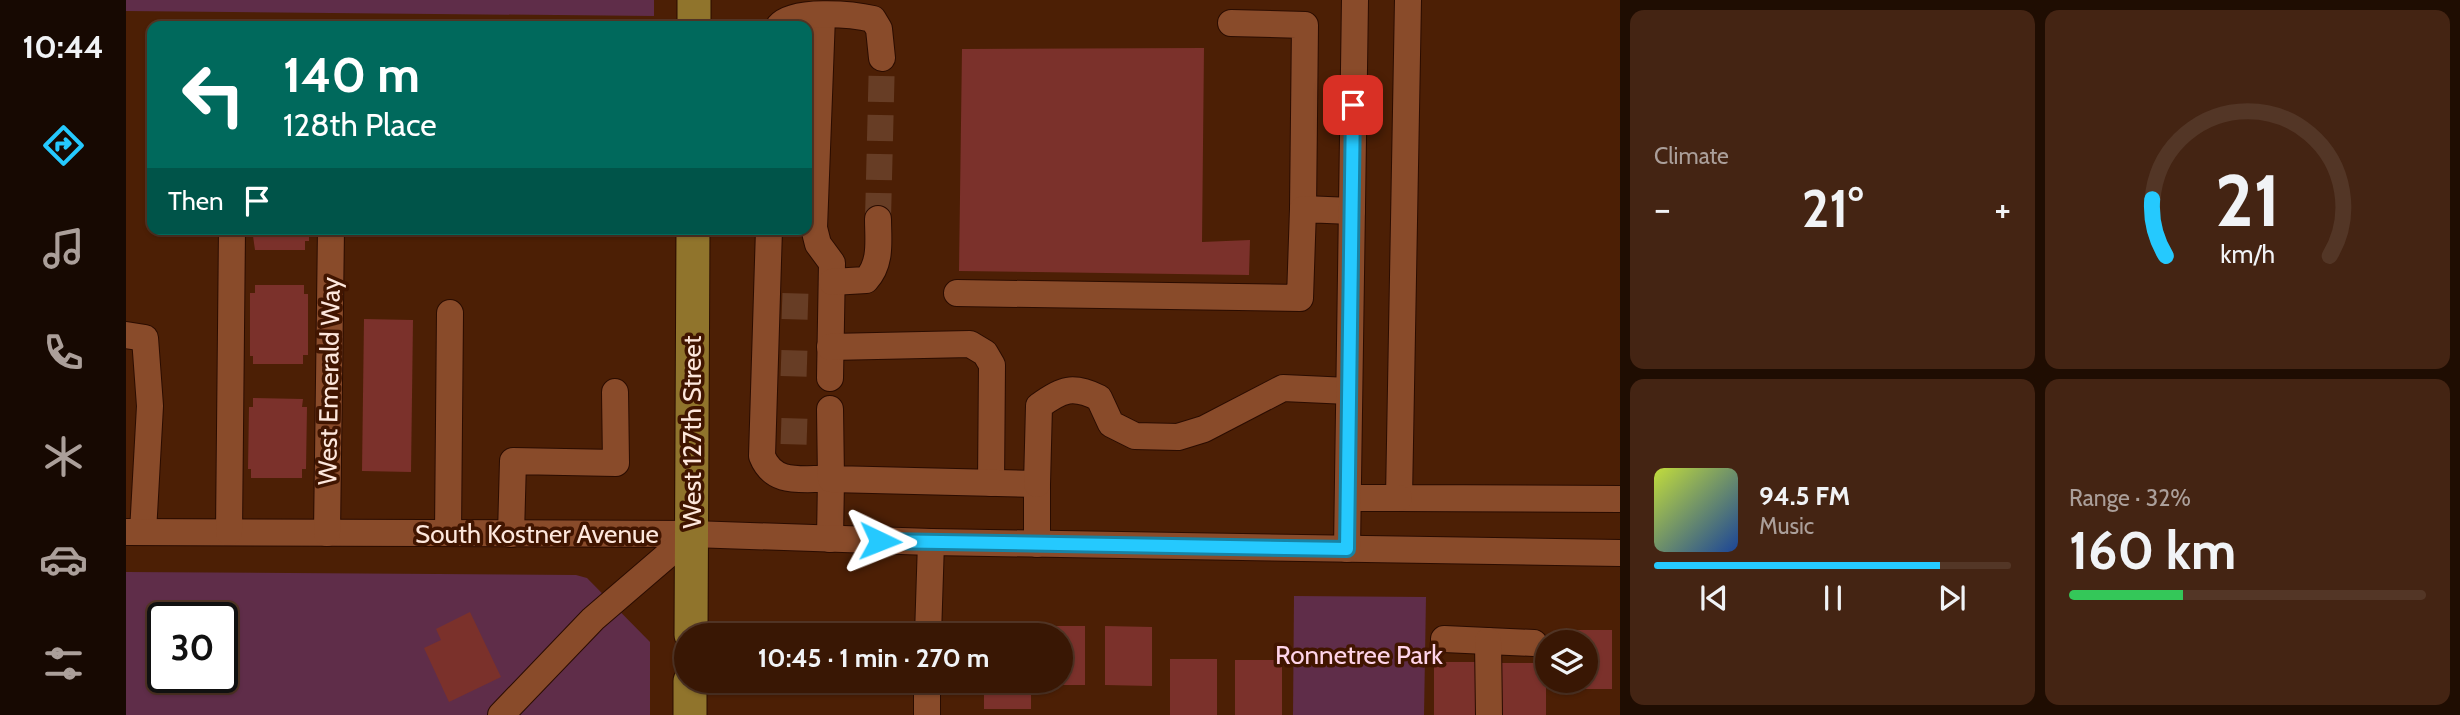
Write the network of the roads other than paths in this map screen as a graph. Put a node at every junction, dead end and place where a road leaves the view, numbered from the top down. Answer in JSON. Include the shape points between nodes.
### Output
{"nodes":[{"id":1,"x":694,"y":0,"type":"edge"},
{"id":2,"x":1355,"y":0,"type":"edge"},
{"id":3,"x":1408,"y":0,"type":"edge"},
{"id":4,"x":822,"y":16,"type":"junction"},
{"id":5,"x":694,"y":21,"type":"edge"},
{"id":6,"x":784,"y":21,"type":"edge"},
{"id":7,"x":1231,"y":23,"type":"dead end"},
{"id":8,"x":882,"y":58,"type":"tunnel mouth"},
{"id":9,"x":812,"y":209,"type":"edge"},
{"id":10,"x":1303,"y":209,"type":"junction"},
{"id":11,"x":1352,"y":211,"type":"junction"},
{"id":12,"x":878,"y":219,"type":"tunnel mouth"},
{"id":13,"x":812,"y":230,"type":"edge"},
{"id":14,"x":232,"y":235,"type":"edge"},
{"id":15,"x":331,"y":235,"type":"edge"},
{"id":16,"x":693,"y":235,"type":"edge"},
{"id":17,"x":769,"y":235,"type":"edge"},
{"id":18,"x":957,"y":293,"type":"dead end"},
{"id":19,"x":825,"y":299,"type":"junction"},
{"id":20,"x":450,"y":313,"type":"dead end"},
{"id":21,"x":126,"y":335,"type":"edge"},
{"id":22,"x":1349,"y":391,"type":"junction"},
{"id":23,"x":615,"y":393,"type":"dead end"},
{"id":24,"x":824,"y":424,"type":"dead end"},
{"id":25,"x":831,"y":479,"type":"junction"},
{"id":26,"x":990,"y":483,"type":"junction"},
{"id":27,"x":1037,"y":484,"type":"junction"},
{"id":28,"x":1348,"y":498,"type":"junction"},
{"id":29,"x":1399,"y":498,"type":"junction"},
{"id":30,"x":1620,"y":499,"type":"edge"},
{"id":31,"x":134,"y":532,"type":"edge"},
{"id":32,"x":229,"y":533,"type":"junction"},
{"id":33,"x":327,"y":533,"type":"junction"},
{"id":34,"x":449,"y":533,"type":"junction"},
{"id":35,"x":511,"y":534,"type":"junction"},
{"id":36,"x":692,"y":534,"type":"junction"},
{"id":37,"x":830,"y":539,"type":"junction"},
{"id":38,"x":930,"y":542,"type":"junction"},
{"id":39,"x":1037,"y":544,"type":"junction"},
{"id":40,"x":1347,"y":549,"type":"junction"},
{"id":41,"x":1620,"y":553,"type":"edge"},
{"id":42,"x":691,"y":623,"type":"edge"},
{"id":43,"x":929,"y":623,"type":"edge"},
{"id":44,"x":1444,"y":639,"type":"dead end"},
{"id":45,"x":1488,"y":641,"type":"junction"},
{"id":46,"x":1534,"y":643,"type":"dead end"},
{"id":47,"x":690,"y":693,"type":"edge"},
{"id":48,"x":928,"y":693,"type":"edge"},
{"id":49,"x":502,"y":715,"type":"edge"},
{"id":50,"x":690,"y":715,"type":"edge"},
{"id":51,"x":927,"y":715,"type":"edge"},
{"id":52,"x":1489,"y":715,"type":"edge"}],
"edges":[{"from":1,"to":5,"type":"main road"},
{"from":2,"to":11,"type":"street"},
{"from":3,"to":29,"type":"street"},
{"from":4,"to":6,"type":"street"},
{"from":4,"to":8,"type":"street","via":[[873,19],[879,29]]},
{"from":4,"to":9,"type":"street"},
{"from":7,"to":10,"type":"street","via":[[1305,25]]},
{"from":10,"to":11,"type":"street"},
{"from":10,"to":18,"type":"street","via":[[1300,298]]},
{"from":11,"to":22,"type":"street"},
{"from":12,"to":19,"type":"street","via":[[873,272]]},
{"from":13,"to":19,"type":"street","via":[[832,264]]},
{"from":14,"to":32,"type":"street"},
{"from":15,"to":33,"type":"street","name":"West Emerald Way"},
{"from":16,"to":36,"type":"main road","name":"West 127th Street"},
{"from":17,"to":25,"type":"street","via":[[774,305],[772,430],[762,456],[777,477]]},
{"from":19,"to":26,"type":"street","via":[[825,363],[970,344],[985,353],[992,365]]},
{"from":20,"to":34,"type":"street"},
{"from":21,"to":31,"type":"street","via":[[145,338],[150,406]]},
{"from":22,"to":27,"type":"street","via":[[1283,388],[1204,429],[1178,437],[1135,436],[1111,424],[1100,398],[1080,388],[1056,394],[1039,406]]},
{"from":22,"to":28,"type":"street"},
{"from":23,"to":35,"type":"street","via":[[615,463],[513,461]]},
{"from":24,"to":25,"type":"street"},
{"from":25,"to":26,"type":"street"},
{"from":25,"to":37,"type":"street"},
{"from":26,"to":27,"type":"street"},
{"from":27,"to":39,"type":"street"},
{"from":28,"to":29,"type":"street"},
{"from":28,"to":40,"type":"street"},
{"from":29,"to":30,"type":"street"},
{"from":31,"to":32,"type":"street","name":"South Kostner Avenue"},
{"from":32,"to":33,"type":"street","name":"South Kostner Avenue"},
{"from":33,"to":34,"type":"street","name":"South Kostner Avenue"},
{"from":34,"to":35,"type":"street","name":"South Kostner Avenue"},
{"from":35,"to":36,"type":"street","name":"South Kostner Avenue"},
{"from":36,"to":37,"type":"street","name":"South Kostner Avenue"},
{"from":36,"to":42,"type":"main road","name":"West 127th Street"},
{"from":36,"to":49,"type":"street","via":[[593,619]]},
{"from":37,"to":38,"type":"street","name":"South Kostner Avenue"},
{"from":38,"to":39,"type":"street","name":"South Kostner Avenue"},
{"from":38,"to":43,"type":"street"},
{"from":39,"to":40,"type":"street","name":"South Kostner Avenue"},
{"from":40,"to":41,"type":"street","name":"South Kostner Avenue"},
{"from":44,"to":45,"type":"street"},
{"from":45,"to":46,"type":"street"},
{"from":45,"to":52,"type":"street"},
{"from":47,"to":50,"type":"main road"},
{"from":48,"to":51,"type":"street"}]}
